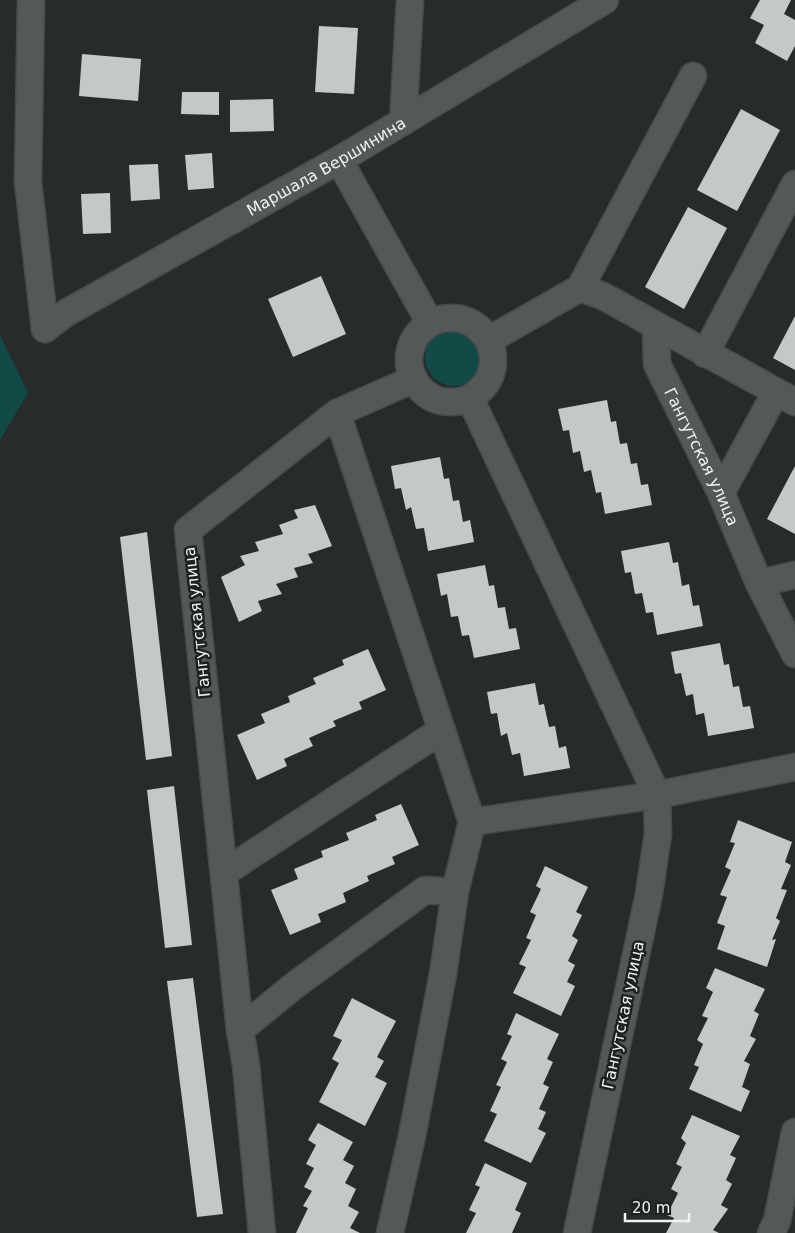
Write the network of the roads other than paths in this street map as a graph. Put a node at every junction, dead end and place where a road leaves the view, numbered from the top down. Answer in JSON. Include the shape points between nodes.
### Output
{"nodes":[{"id":1,"x":31,"y":0,"type":"edge"},
{"id":2,"x":410,"y":0,"type":"edge"},
{"id":3,"x":605,"y":0,"type":"edge"},
{"id":4,"x":693,"y":76,"type":"dead end"},
{"id":5,"x":403,"y":122,"type":"junction"},
{"id":6,"x":339,"y":160,"type":"junction"},
{"id":7,"x":795,"y":184,"type":"edge"},
{"id":8,"x":580,"y":288,"type":"junction"},
{"id":9,"x":430,"y":323,"type":"junction"},
{"id":10,"x":656,"y":327,"type":"junction"},
{"id":11,"x":489,"y":340,"type":"junction"},
{"id":12,"x":705,"y":354,"type":"junction"},
{"id":13,"x":414,"y":379,"type":"junction"},
{"id":14,"x":785,"y":397,"type":"edge"},
{"id":15,"x":470,"y":398,"type":"junction"},
{"id":16,"x":337,"y":413,"type":"junction"},
{"id":17,"x":721,"y":493,"type":"junction"},
{"id":18,"x":795,"y":575,"type":"edge"},
{"id":19,"x":759,"y":583,"type":"junction"},
{"id":20,"x":795,"y":654,"type":"edge"},
{"id":21,"x":442,"y":730,"type":"junction"},
{"id":22,"x":795,"y":767,"type":"edge"},
{"id":23,"x":657,"y":795,"type":"junction"},
{"id":24,"x":472,"y":822,"type":"junction"},
{"id":25,"x":225,"y":872,"type":"junction"},
{"id":26,"x":456,"y":892,"type":"junction"},
{"id":27,"x":240,"y":1030,"type":"junction"},
{"id":28,"x":795,"y":1132,"type":"edge"},
{"id":29,"x":262,"y":1233,"type":"edge"},
{"id":30,"x":390,"y":1233,"type":"edge"},
{"id":31,"x":577,"y":1233,"type":"edge"},
{"id":32,"x":772,"y":1233,"type":"edge"}],
"edges":[{"from":1,"to":6,"type":"street","name":"Маршала Вершинина","via":[[28,182],[45,329],[66,313]]},
{"from":2,"to":5,"type":"street"},
{"from":3,"to":5,"type":"street","name":"Маршала Вершинина"},
{"from":4,"to":8,"type":"street"},
{"from":5,"to":6,"type":"street","name":"Маршала Вершинина"},
{"from":6,"to":9,"type":"street"},
{"from":7,"to":12,"type":"street"},
{"from":8,"to":10,"type":"street","via":[[603,296]]},
{"from":8,"to":11,"type":"street"},
{"from":9,"to":11,"type":"street","via":[[457,318],[470,322]]},
{"from":9,"to":13,"type":"street","via":[[419,332],[412,345],[409,359]]},
{"from":10,"to":12,"type":"street"},
{"from":10,"to":17,"type":"street","name":"Гангутская улица","via":[[657,364]]},
{"from":11,"to":15,"type":"street","via":[[493,353],[489,379]]},
{"from":12,"to":14,"type":"street"},
{"from":13,"to":15,"type":"street","via":[[428,396],[441,401],[456,402]]},
{"from":13,"to":16,"type":"street","name":"Гангутская улица"},
{"from":14,"to":17,"type":"street"},
{"from":15,"to":23,"type":"street","name":"Гангутская улица"},
{"from":16,"to":21,"type":"street"},
{"from":16,"to":25,"type":"street","name":"Гангутская улица","via":[[188,530]]},
{"from":17,"to":19,"type":"street","name":"Гангутская улица"},
{"from":18,"to":19,"type":"street"},
{"from":19,"to":20,"type":"street","name":"Гангутская улица"},
{"from":21,"to":24,"type":"street"},
{"from":21,"to":25,"type":"street"},
{"from":22,"to":23,"type":"street"},
{"from":23,"to":24,"type":"street"},
{"from":23,"to":31,"type":"street","name":"Гангутская улица","via":[[658,834],[650,894]]},
{"from":24,"to":26,"type":"street"},
{"from":25,"to":27,"type":"street","name":"Гангутская улица"},
{"from":26,"to":27,"type":"street","via":[[425,890],[295,985]]},
{"from":26,"to":30,"type":"street","via":[[412,1136]]},
{"from":27,"to":29,"type":"street","name":"Гангутская улица"},
{"from":28,"to":32,"type":"street"}]}
